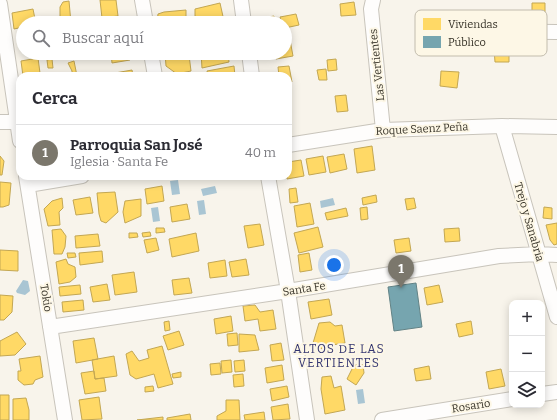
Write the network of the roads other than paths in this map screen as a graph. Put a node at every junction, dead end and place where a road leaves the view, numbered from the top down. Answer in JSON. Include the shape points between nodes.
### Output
{"nodes":[{"id":1,"x":142,"y":0,"type":"edge"},
{"id":2,"x":241,"y":0,"type":"edge"},
{"id":3,"x":373,"y":0,"type":"edge"},
{"id":4,"x":0,"y":8,"type":"edge"},
{"id":5,"x":145,"y":16,"type":"edge"},
{"id":6,"x":243,"y":16,"type":"edge"},
{"id":7,"x":547,"y":32,"type":"edge"},
{"id":8,"x":557,"y":32,"type":"edge"},
{"id":9,"x":152,"y":60,"type":"edge"},
{"id":10,"x":250,"y":60,"type":"edge"},
{"id":11,"x":154,"y":72,"type":"edge"},
{"id":12,"x":251,"y":72,"type":"edge"},
{"id":13,"x":16,"y":115,"type":"edge"},
{"id":14,"x":0,"y":122,"type":"edge"},
{"id":15,"x":16,"y":122,"type":"edge"},
{"id":16,"x":502,"y":126,"type":"junction"},
{"id":17,"x":557,"y":127,"type":"edge"},
{"id":18,"x":383,"y":130,"type":"junction"},
{"id":19,"x":292,"y":144,"type":"edge"},
{"id":20,"x":38,"y":180,"type":"edge"},
{"id":21,"x":269,"y":180,"type":"edge"},
{"id":22,"x":27,"y":181,"type":"edge"},
{"id":23,"x":539,"y":254,"type":"junction"},
{"id":24,"x":557,"y":255,"type":"edge"},
{"id":25,"x":288,"y":291,"type":"junction"},
{"id":26,"x":557,"y":317,"type":"edge"},
{"id":27,"x":50,"y":327,"type":"junction"},
{"id":28,"x":557,"y":392,"type":"edge"},
{"id":29,"x":545,"y":394,"type":"edge"},
{"id":30,"x":509,"y":399,"type":"edge"},
{"id":31,"x":65,"y":420,"type":"edge"},
{"id":32,"x":307,"y":420,"type":"edge"},
{"id":33,"x":382,"y":420,"type":"edge"}],
"edges":[{"from":1,"to":5,"type":"street"},
{"from":2,"to":6,"type":"street"},
{"from":3,"to":18,"type":"street","name":"Las Vertientes","via":[[371,9]]},
{"from":4,"to":13,"type":"street"},
{"from":7,"to":8,"type":"street"},
{"from":9,"to":11,"type":"street"},
{"from":10,"to":12,"type":"street"},
{"from":14,"to":15,"type":"street"},
{"from":16,"to":17,"type":"street","name":"Roque Saenz Peña"},
{"from":16,"to":18,"type":"street","name":"Roque Saenz Peña"},
{"from":16,"to":23,"type":"street","name":"Trejo y Sanabria"},
{"from":18,"to":19,"type":"street","name":"Roque Saenz Peña"},
{"from":20,"to":22,"type":"street"},
{"from":21,"to":25,"type":"street"},
{"from":22,"to":27,"type":"street","name":"Tokio"},
{"from":23,"to":24,"type":"street","name":"Santa Fe"},
{"from":23,"to":25,"type":"street","name":"Santa Fe","via":[[499,256]]},
{"from":23,"to":26,"type":"street","name":"Trejo y Sanabria"},
{"from":25,"to":27,"type":"street","name":"Santa Fe"},
{"from":25,"to":32,"type":"street"},
{"from":27,"to":31,"type":"street","name":"Tokio"},
{"from":28,"to":29,"type":"street"},
{"from":30,"to":33,"type":"street","name":"Rosario"}]}
